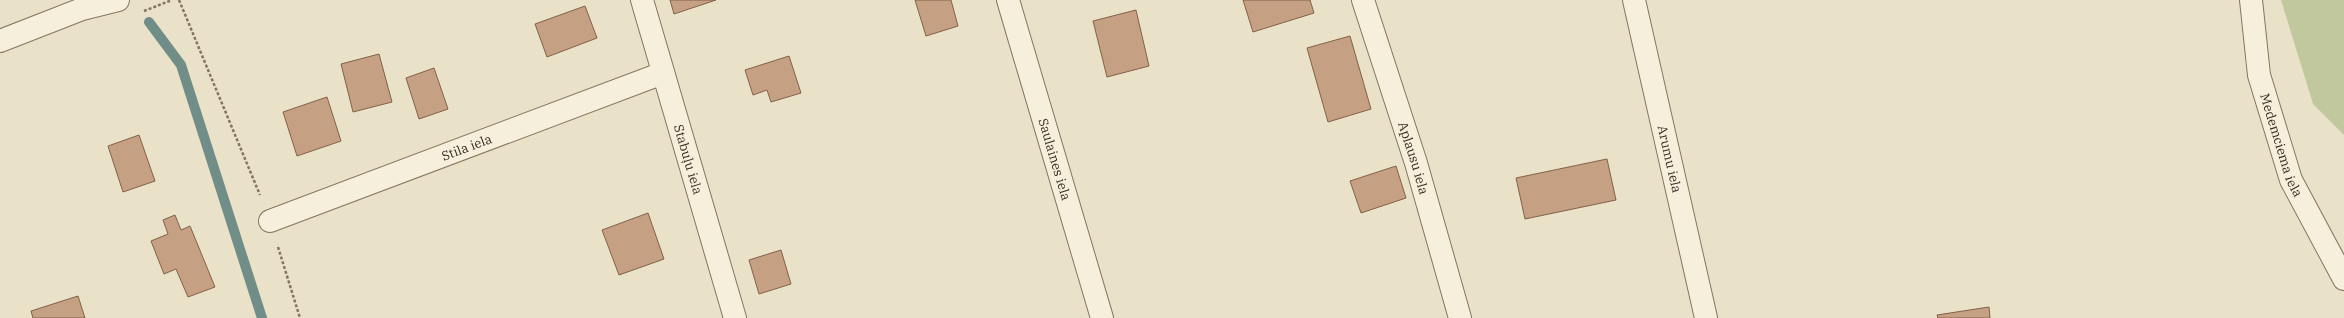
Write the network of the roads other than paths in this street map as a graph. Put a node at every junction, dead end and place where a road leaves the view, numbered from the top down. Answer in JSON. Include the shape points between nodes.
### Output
{"nodes":[{"id":1,"x":118,"y":0,"type":"edge"},
{"id":2,"x":642,"y":0,"type":"edge"},
{"id":3,"x":1008,"y":0,"type":"edge"},
{"id":4,"x":1364,"y":0,"type":"edge"},
{"id":5,"x":1634,"y":0,"type":"edge"},
{"id":6,"x":2251,"y":0,"type":"edge"},
{"id":7,"x":0,"y":41,"type":"edge"},
{"id":8,"x":663,"y":73,"type":"junction"},
{"id":9,"x":270,"y":221,"type":"road end"},
{"id":10,"x":2344,"y":279,"type":"edge"},
{"id":11,"x":734,"y":318,"type":"edge"},
{"id":12,"x":1102,"y":318,"type":"edge"},
{"id":13,"x":1460,"y":318,"type":"edge"},
{"id":14,"x":1706,"y":318,"type":"edge"}],
"edges":[{"from":1,"to":7,"type":"street","via":[[82,9]]},
{"from":2,"to":8,"type":"street","name":"Stabuļu iela"},
{"from":3,"to":12,"type":"street","name":"Saulaines iela"},
{"from":4,"to":13,"type":"street","name":"Aplausu iela","via":[[1416,163]]},
{"from":5,"to":14,"type":"street","name":"Arumu iela"},
{"from":6,"to":10,"type":"street","name":"Medemciema iela","via":[[2259,75],[2291,180]]},
{"from":8,"to":9,"type":"street","name":"Stila iela"},
{"from":8,"to":11,"type":"street","name":"Stabuļu iela"}]}
